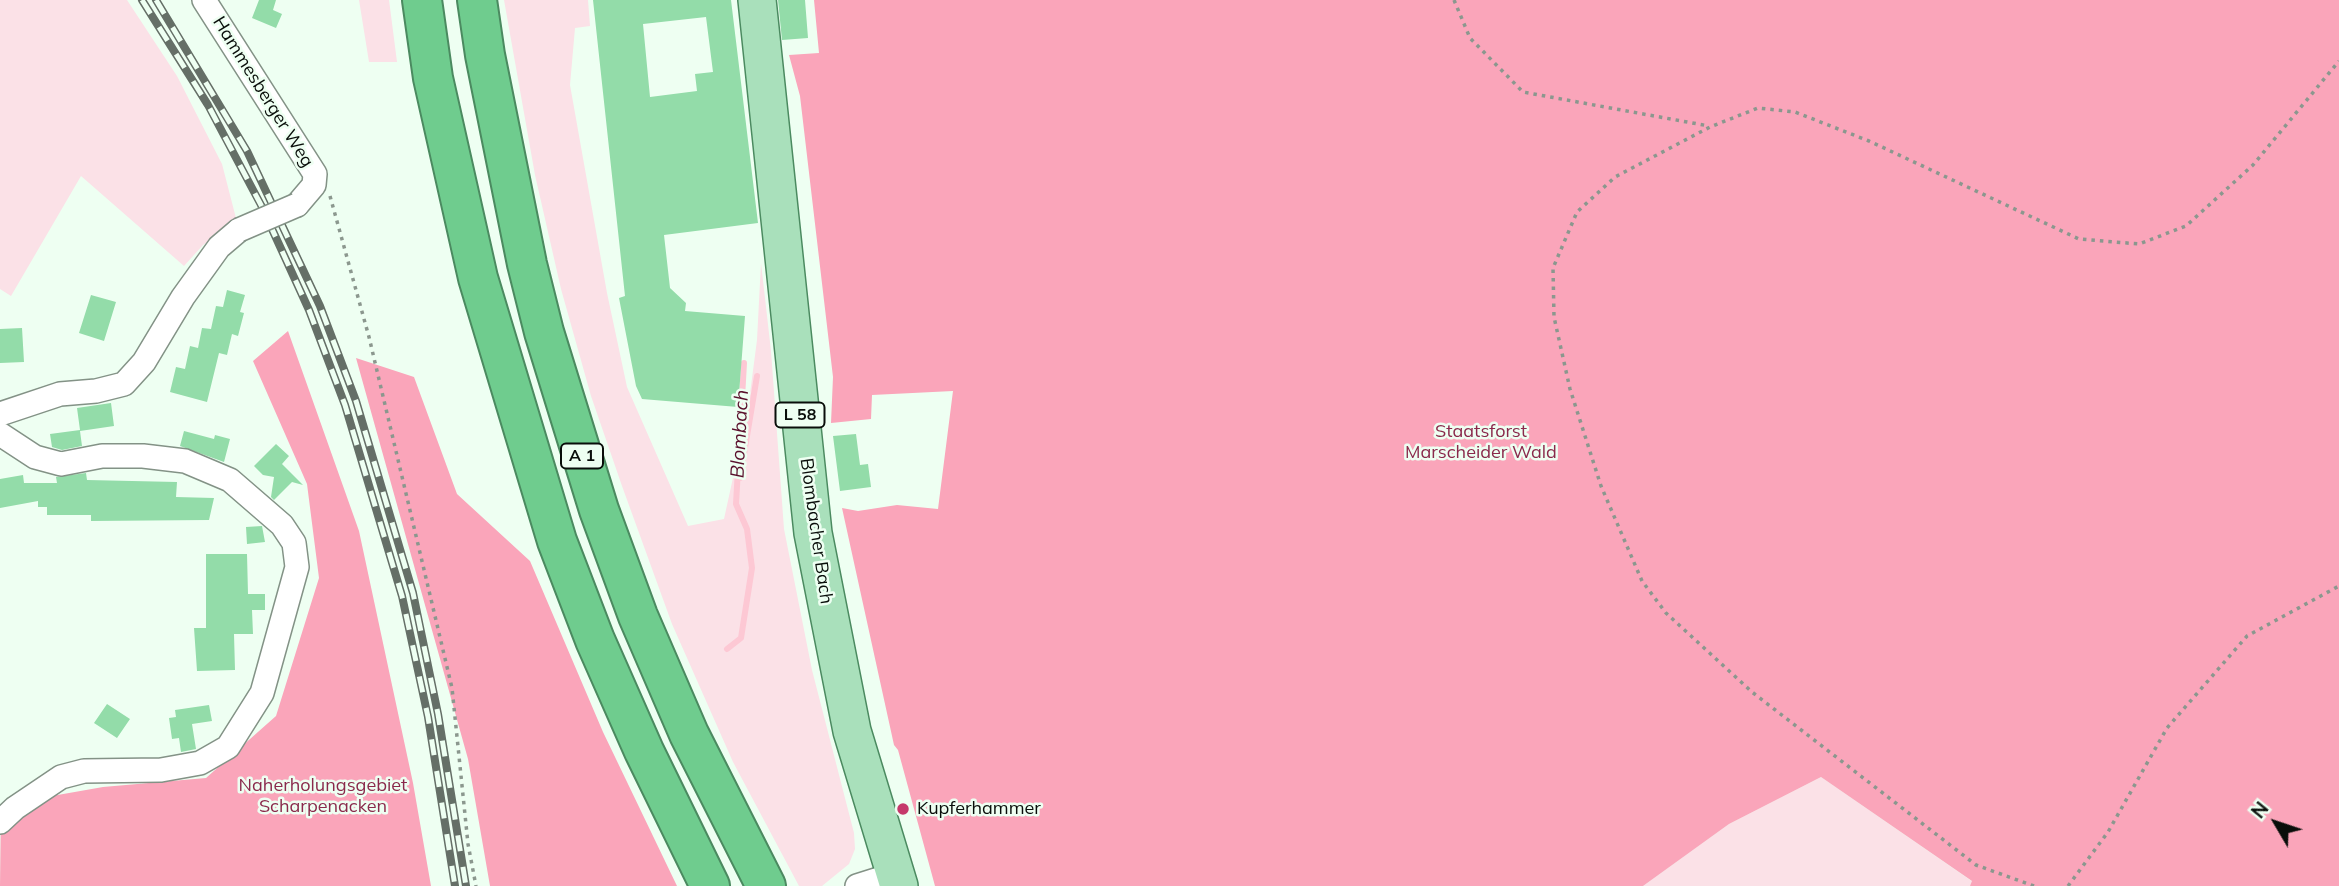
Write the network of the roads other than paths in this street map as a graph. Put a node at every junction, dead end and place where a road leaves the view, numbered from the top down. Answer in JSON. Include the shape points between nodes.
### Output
{"nodes":[{"id":1,"x":204,"y":0,"type":"edge"},
{"id":2,"x":422,"y":0,"type":"edge"},
{"id":3,"x":477,"y":0,"type":"edge"},
{"id":4,"x":757,"y":0,"type":"edge"},
{"id":5,"x":0,"y":414,"type":"edge"},
{"id":6,"x":0,"y":434,"type":"edge"},
{"id":7,"x":0,"y":822,"type":"edge"},
{"id":8,"x":897,"y":880,"type":"edge"},
{"id":9,"x":710,"y":886,"type":"edge"},
{"id":10,"x":766,"y":886,"type":"edge"},
{"id":11,"x":857,"y":886,"type":"edge"}],
"edges":[{"from":1,"to":5,"type":"street","name":"Hammesberger Weg","bridge":true,"via":[[315,174],[314,185],[297,205],[239,230],[219,247],[144,362],[124,384],[60,394]]},
{"from":2,"to":9,"type":"highway","number":"A 1","via":[[433,78],[478,278],[557,541],[644,751]]},
{"from":3,"to":10,"type":"highway","number":"A 1","via":[[527,264],[599,510],[689,734]]},
{"from":4,"to":8,"type":"main road","name":"Blombacher Bach","number":"L 58","via":[[813,533],[852,731]]},
{"from":6,"to":7,"type":"street","via":[[35,457],[61,464],[103,456],[143,456],[185,461],[230,480],[282,525],[293,543],[297,567],[262,693],[228,747],[200,763],[160,770],[84,771],[61,777]]},
{"from":8,"to":11,"type":"street"}]}
